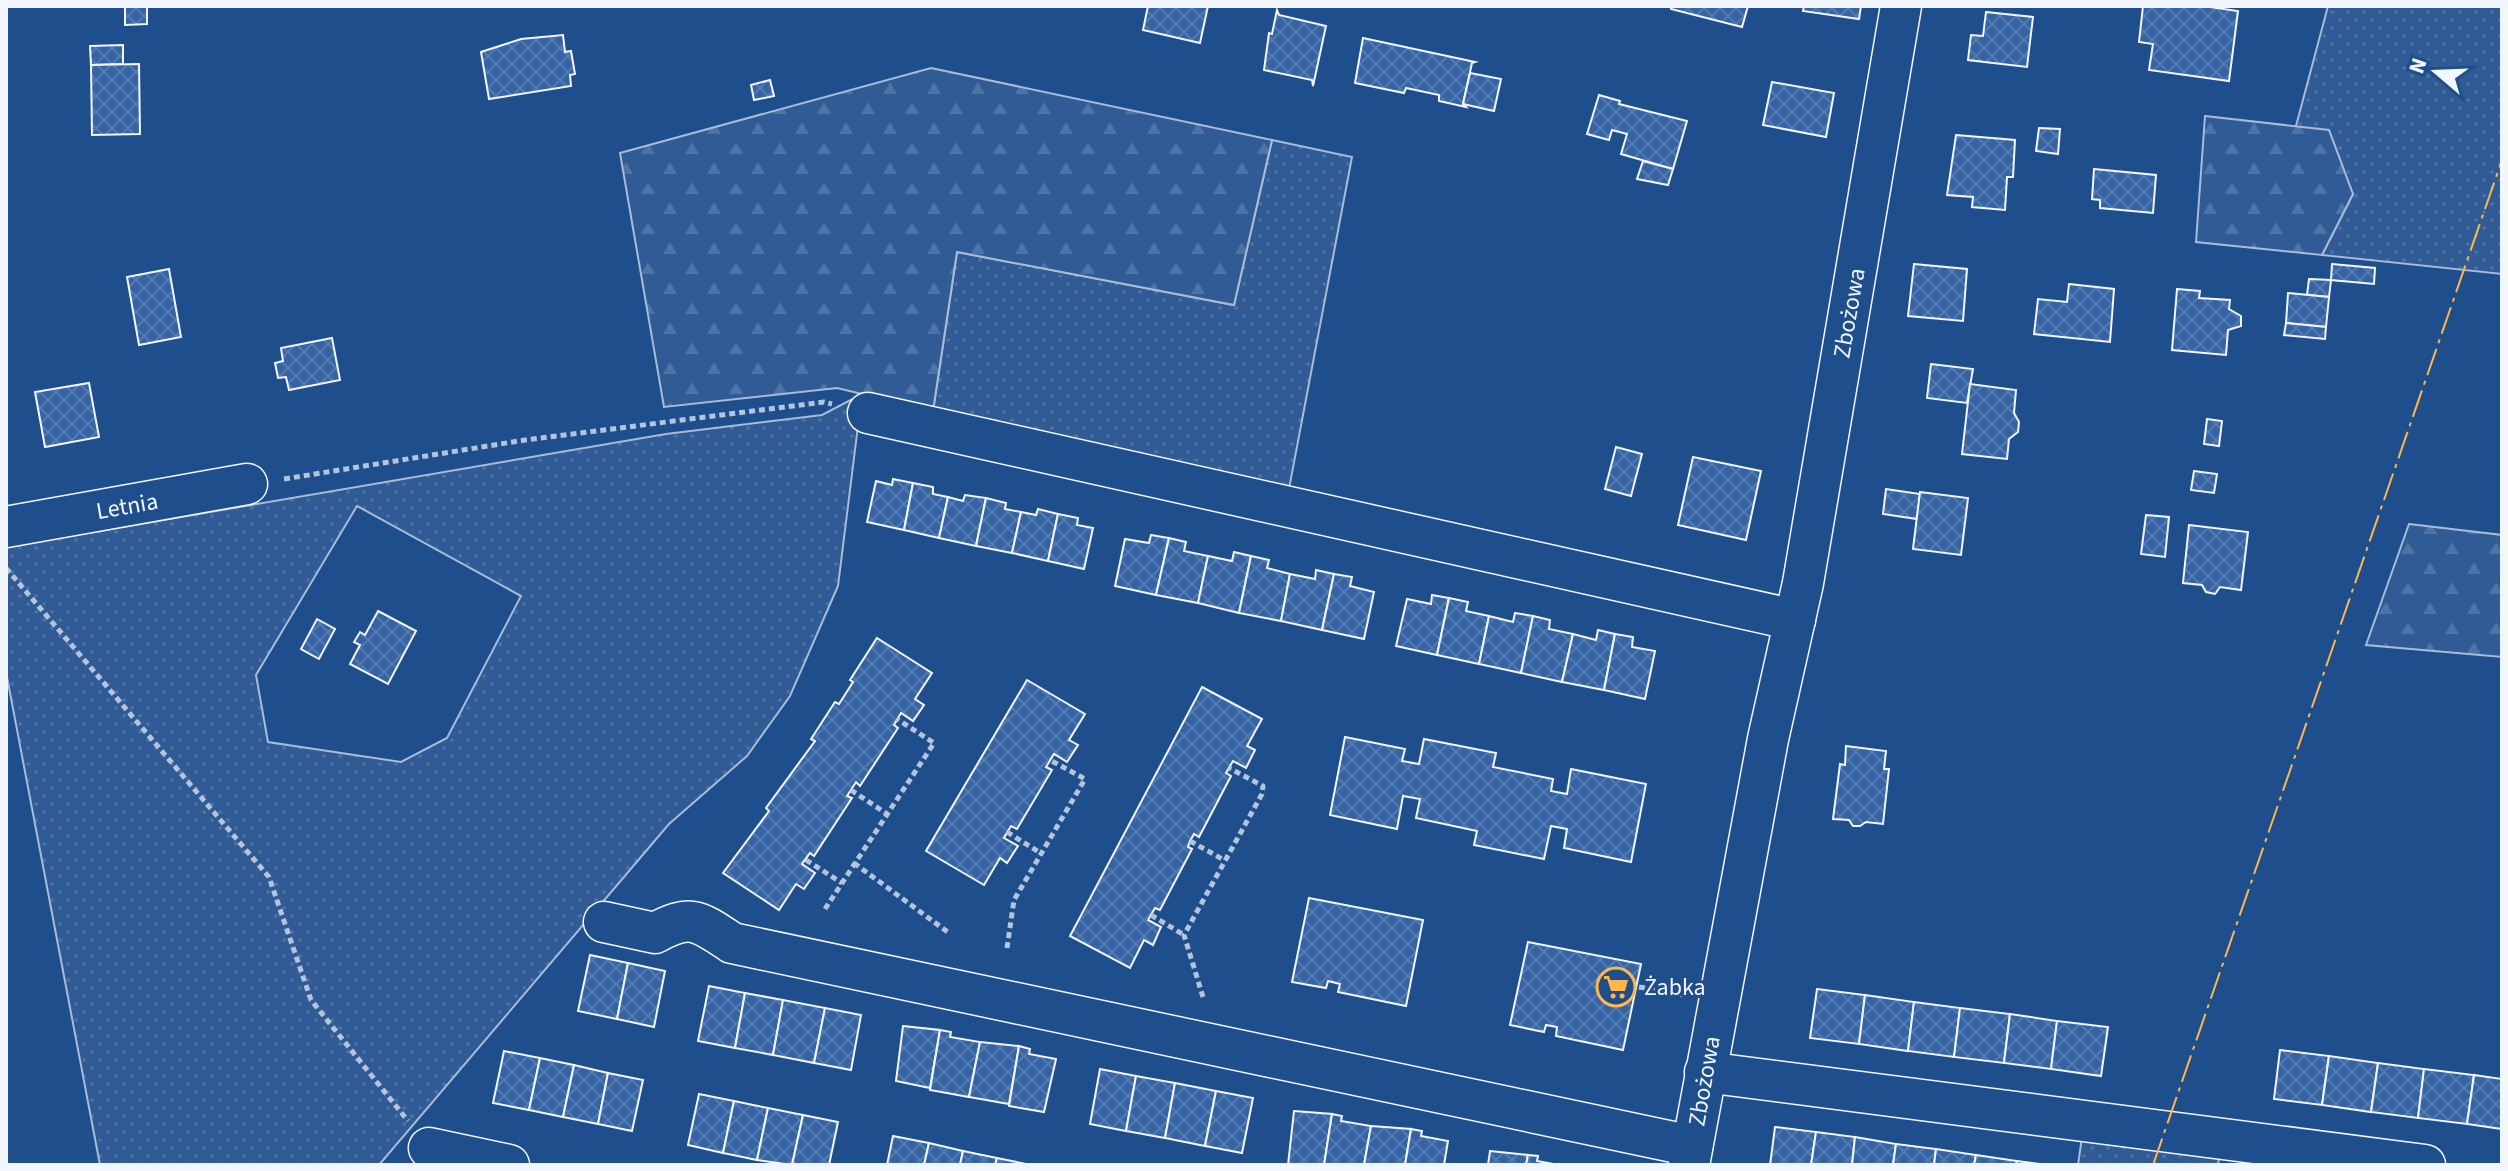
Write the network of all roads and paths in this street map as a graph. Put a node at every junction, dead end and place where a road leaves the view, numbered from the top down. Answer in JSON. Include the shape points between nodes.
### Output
{"nodes":[{"id":1,"x":1901,"y":6,"type":"edge"},
{"id":2,"x":868,"y":413,"type":"joint"},
{"id":3,"x":247,"y":484,"type":"joint"},
{"id":4,"x":6,"y":527,"type":"edge"},
{"id":5,"x":6,"y":568,"type":"edge"},
{"id":6,"x":1780,"y":617,"type":"junction"},
{"id":7,"x":897,"y":719,"type":"dead end"},
{"id":8,"x":1050,"y":760,"type":"dead end"},
{"id":9,"x":1229,"y":768,"type":"dead end"},
{"id":10,"x":851,"y":790,"type":"dead end"},
{"id":11,"x":887,"y":814,"type":"junction"},
{"id":12,"x":1007,"y":832,"type":"dead end"},
{"id":13,"x":1190,"y":841,"type":"dead end"},
{"id":14,"x":1042,"y":854,"type":"junction"},
{"id":15,"x":806,"y":860,"type":"dead end"},
{"id":16,"x":1224,"y":860,"type":"junction"},
{"id":17,"x":854,"y":863,"type":"junction"},
{"id":18,"x":842,"y":883,"type":"junction"},
{"id":19,"x":825,"y":909,"type":"dead end"},
{"id":20,"x":1151,"y":915,"type":"dead end"},
{"id":21,"x":604,"y":922,"type":"dead end"},
{"id":22,"x":949,"y":933,"type":"dead end"},
{"id":23,"x":1184,"y":935,"type":"junction"},
{"id":24,"x":1007,"y":948,"type":"dead end"},
{"id":25,"x":1639,"y":987,"type":"dead end"},
{"id":26,"x":1203,"y":997,"type":"dead end"},
{"id":27,"x":1696,"y":998,"type":"dead end"},
{"id":28,"x":1705,"y":1072,"type":"junction"},
{"id":29,"x":429,"y":1148,"type":"joint"},
{"id":30,"x":1690,"y":1156,"type":"edge"},
{"id":31,"x":509,"y":1165,"type":"edge"},
{"id":32,"x":2425,"y":1165,"type":"edge"}],
"edges":[{"from":1,"to":6,"type":"street","name":"Zbożowa"},
{"from":2,"to":3,"type":"path","via":[[824,402],[525,440]]},
{"from":2,"to":6,"type":"street"},
{"from":3,"to":4,"type":"street","name":"Letnia"},
{"from":5,"to":29,"type":"path","via":[[269,877],[311,1000]]},
{"from":6,"to":28,"type":"street","name":"Zbożowa","via":[[1768,739]]},
{"from":7,"to":11,"type":"path","via":[[934,743]]},
{"from":8,"to":14,"type":"path","via":[[1085,779]]},
{"from":9,"to":16,"type":"path","via":[[1263,786]]},
{"from":10,"to":11,"type":"path"},
{"from":11,"to":17,"type":"path"},
{"from":12,"to":14,"type":"path"},
{"from":13,"to":16,"type":"path"},
{"from":14,"to":24,"type":"path","via":[[1014,900]]},
{"from":15,"to":18,"type":"path"},
{"from":16,"to":23,"type":"path"},
{"from":17,"to":18,"type":"path"},
{"from":17,"to":22,"type":"path"},
{"from":18,"to":19,"type":"path"},
{"from":20,"to":23,"type":"path"},
{"from":21,"to":30,"type":"street","via":[[655,933],[679,920],[705,925],[732,943]]},
{"from":23,"to":26,"type":"path"},
{"from":25,"to":27,"type":"path"},
{"from":28,"to":30,"type":"street","name":"Zbożowa"},
{"from":28,"to":32,"type":"street"},
{"from":29,"to":31,"type":"street"}]}
